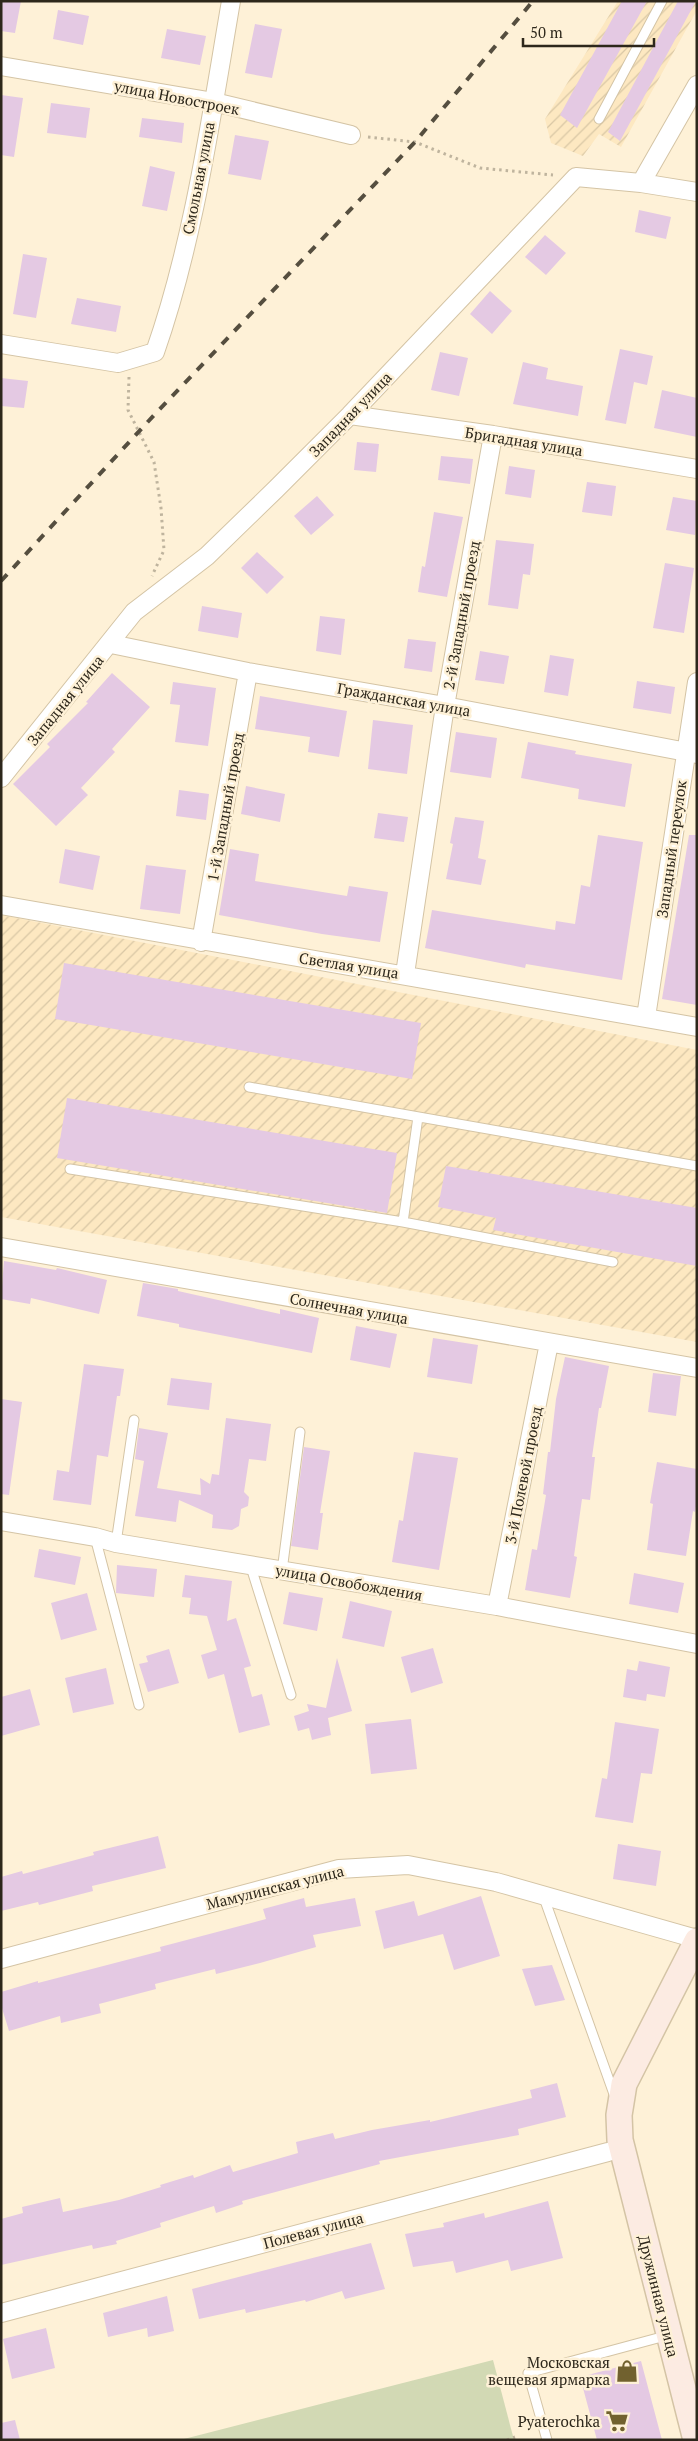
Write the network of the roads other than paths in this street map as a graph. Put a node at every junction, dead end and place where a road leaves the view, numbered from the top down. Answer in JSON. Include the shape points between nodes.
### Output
{"nodes":[{"id":1,"x":230,"y":1,"type":"edge"},
{"id":2,"x":662,"y":1,"type":"edge"},
{"id":3,"x":1,"y":66,"type":"edge"},
{"id":4,"x":697,"y":85,"type":"edge"},
{"id":5,"x":214,"y":102,"type":"junction"},
{"id":6,"x":599,"y":119,"type":"dead end"},
{"id":7,"x":351,"y":135,"type":"road end"},
{"id":8,"x":641,"y":183,"type":"junction"},
{"id":9,"x":697,"y":192,"type":"edge"},
{"id":10,"x":1,"y":344,"type":"edge"},
{"id":11,"x":350,"y":415,"type":"junction"},
{"id":12,"x":494,"y":435,"type":"junction"},
{"id":13,"x":697,"y":469,"type":"edge"},
{"id":14,"x":111,"y":644,"type":"junction"},
{"id":15,"x":248,"y":672,"type":"junction"},
{"id":16,"x":697,"y":682,"type":"edge"},
{"id":17,"x":445,"y":706,"type":"junction"},
{"id":18,"x":691,"y":754,"type":"edge"},
{"id":19,"x":1,"y":778,"type":"edge"},
{"id":20,"x":1,"y":905,"type":"edge"},
{"id":21,"x":201,"y":942,"type":"junction"},
{"id":22,"x":405,"y":974,"type":"junction"},
{"id":23,"x":646,"y":1017,"type":"junction"},
{"id":24,"x":697,"y":1027,"type":"edge"},
{"id":25,"x":249,"y":1087,"type":"dead end"},
{"id":26,"x":418,"y":1116,"type":"junction"},
{"id":27,"x":697,"y":1166,"type":"edge"},
{"id":28,"x":70,"y":1169,"type":"dead end"},
{"id":29,"x":403,"y":1222,"type":"junction"},
{"id":30,"x":1,"y":1246,"type":"edge"},
{"id":31,"x":613,"y":1262,"type":"dead end"},
{"id":32,"x":549,"y":1343,"type":"junction"},
{"id":33,"x":697,"y":1368,"type":"edge"},
{"id":34,"x":134,"y":1420,"type":"dead end"},
{"id":35,"x":300,"y":1432,"type":"dead end"},
{"id":36,"x":1,"y":1522,"type":"edge"},
{"id":37,"x":95,"y":1536,"type":"junction"},
{"id":38,"x":116,"y":1543,"type":"junction"},
{"id":39,"x":250,"y":1564,"type":"junction"},
{"id":40,"x":282,"y":1571,"type":"junction"},
{"id":41,"x":497,"y":1606,"type":"junction"},
{"id":42,"x":697,"y":1644,"type":"edge"},
{"id":43,"x":291,"y":1694,"type":"dead end"},
{"id":44,"x":138,"y":1705,"type":"dead end"},
{"id":45,"x":543,"y":1895,"type":"junction"},
{"id":46,"x":697,"y":1940,"type":"edge"},
{"id":47,"x":1,"y":1960,"type":"edge"},
{"id":48,"x":619,"y":2109,"type":"junction"},
{"id":49,"x":624,"y":2152,"type":"junction"},
{"id":50,"x":1,"y":2313,"type":"edge"},
{"id":51,"x":669,"y":2335,"type":"junction"},
{"id":52,"x":547,"y":2440,"type":"edge"},
{"id":53,"x":696,"y":2440,"type":"edge"}],
"edges":[{"from":1,"to":5,"type":"street","name":"Смольная улица"},
{"from":2,"to":6,"type":"lane"},
{"from":3,"to":5,"type":"street","name":"улица Новостроек"},
{"from":4,"to":8,"type":"street"},
{"from":5,"to":7,"type":"street","name":"улица Новостроек"},
{"from":5,"to":10,"type":"street","name":"Смольная улица","via":[[174,296],[155,352],[118,363]]},
{"from":8,"to":9,"type":"street"},
{"from":8,"to":11,"type":"street","name":"Западная улица","via":[[576,177]]},
{"from":11,"to":12,"type":"street","name":"Бригадная улица"},
{"from":11,"to":14,"type":"street","name":"Западная улица","via":[[207,556],[134,612]]},
{"from":12,"to":13,"type":"street","name":"Бригадная улица"},
{"from":12,"to":17,"type":"street","name":"2-й Западный проезд"},
{"from":14,"to":15,"type":"street","name":"Гражданская улица"},
{"from":14,"to":19,"type":"street","name":"Западная улица"},
{"from":15,"to":17,"type":"street","name":"Гражданская улица"},
{"from":15,"to":21,"type":"street","name":"1-й Западный проезд"},
{"from":16,"to":18,"type":"street","name":"Западный переулок"},
{"from":17,"to":18,"type":"street","name":"Гражданская улица"},
{"from":17,"to":22,"type":"street","name":"2-й Западный проезд"},
{"from":18,"to":23,"type":"street","name":"Западный переулок"},
{"from":20,"to":21,"type":"street","name":"Светлая улица"},
{"from":21,"to":22,"type":"street","name":"Светлая улица"},
{"from":22,"to":23,"type":"street","name":"Светлая улица"},
{"from":23,"to":24,"type":"street","name":"Светлая улица"},
{"from":25,"to":26,"type":"lane"},
{"from":26,"to":27,"type":"lane"},
{"from":26,"to":29,"type":"lane"},
{"from":28,"to":29,"type":"lane"},
{"from":29,"to":31,"type":"lane"},
{"from":30,"to":32,"type":"street","name":"Солнечная улица"},
{"from":32,"to":33,"type":"street","name":"Солнечная улица"},
{"from":32,"to":41,"type":"street","name":"3-й Полевой проезд"},
{"from":34,"to":38,"type":"lane"},
{"from":35,"to":40,"type":"lane"},
{"from":36,"to":37,"type":"street","name":"улица Освобождения"},
{"from":37,"to":38,"type":"street","name":"улица Освобождения"},
{"from":37,"to":44,"type":"lane"},
{"from":38,"to":39,"type":"street","name":"улица Освобождения"},
{"from":39,"to":40,"type":"street","name":"улица Освобождения"},
{"from":39,"to":43,"type":"lane"},
{"from":40,"to":41,"type":"street","name":"улица Освобождения"},
{"from":41,"to":42,"type":"street","name":"улица Освобождения"},
{"from":45,"to":46,"type":"street","name":"Мамулинская улица"},
{"from":45,"to":47,"type":"street","name":"Мамулинская улица","via":[[408,1865],[339,1868]]},
{"from":45,"to":48,"type":"lane"},
{"from":46,"to":48,"type":"street","name":"Дружинная улица","via":[[624,2084]]},
{"from":48,"to":49,"type":"street","name":"Дружинная улица"},
{"from":49,"to":50,"type":"street","name":"Полевая улица","via":[[608,2152]]},
{"from":49,"to":51,"type":"street","name":"Дружинная улица"},
{"from":51,"to":52,"type":"lane","via":[[528,2372]]},
{"from":51,"to":53,"type":"street","name":"Дружинная улица"}]}
